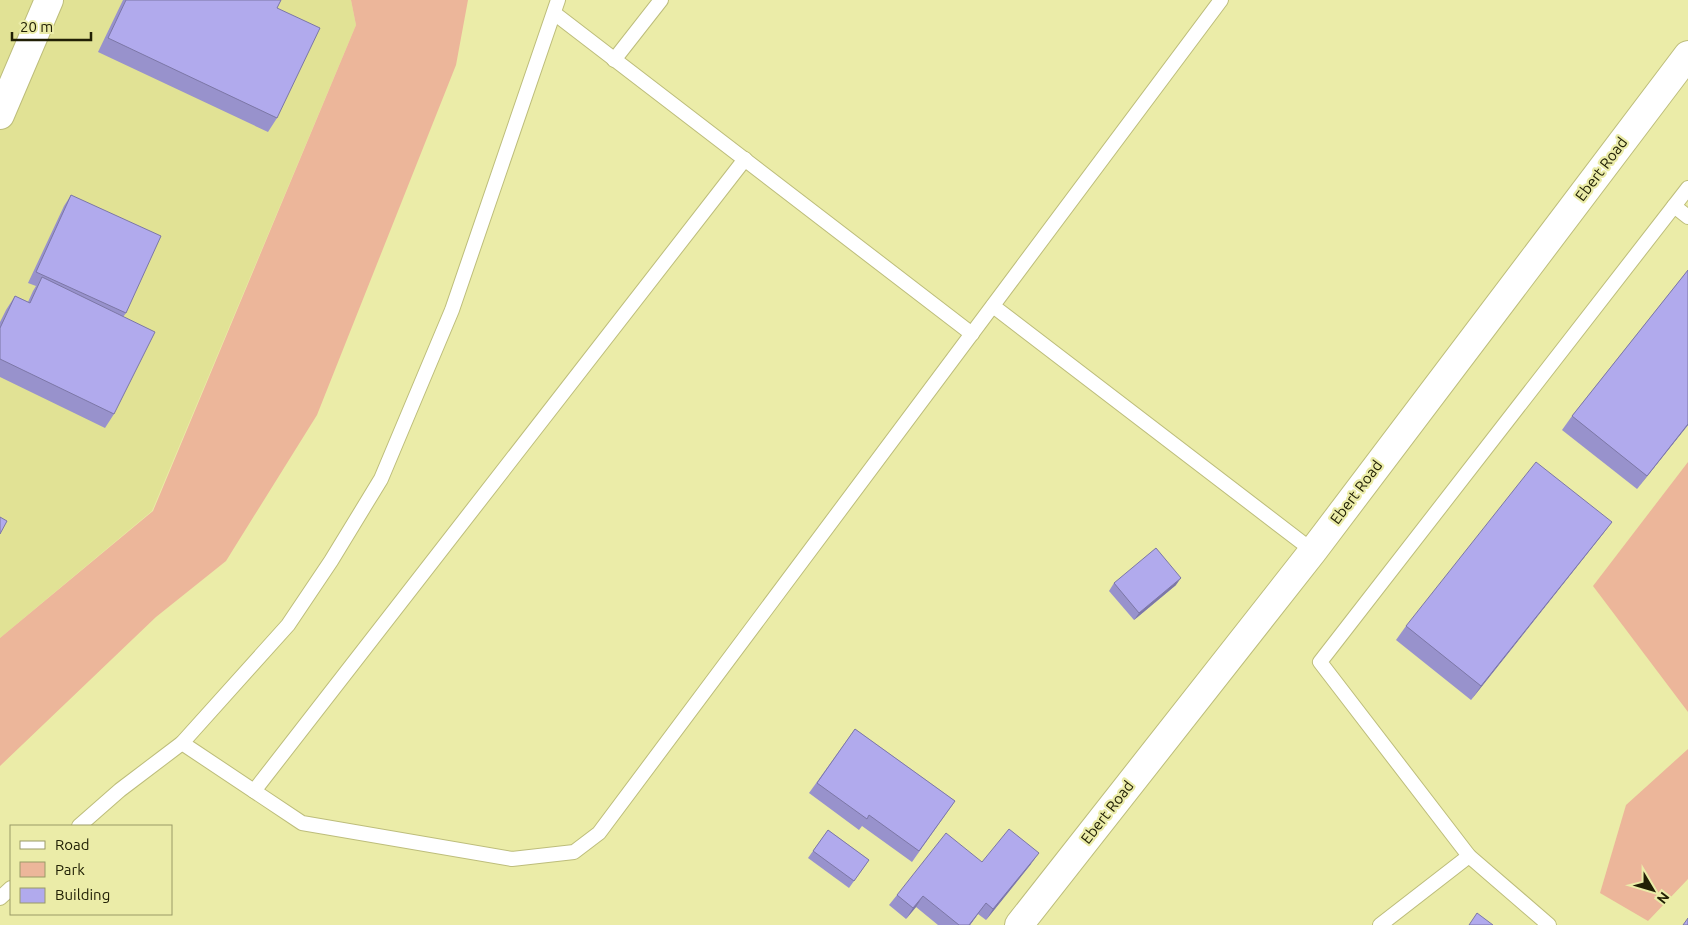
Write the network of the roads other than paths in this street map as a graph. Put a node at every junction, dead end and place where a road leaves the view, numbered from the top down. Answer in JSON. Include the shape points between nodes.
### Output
{"nodes":[{"id":1,"x":49,"y":0,"type":"edge"},
{"id":2,"x":661,"y":0,"type":"edge"},
{"id":3,"x":1221,"y":0,"type":"edge"},
{"id":4,"x":556,"y":7,"type":"edge"},
{"id":5,"x":1688,"y":55,"type":"edge"},
{"id":6,"x":614,"y":60,"type":"junction"},
{"id":7,"x":0,"y":115,"type":"edge"},
{"id":8,"x":745,"y":159,"type":"junction"},
{"id":9,"x":1688,"y":188,"type":"edge"},
{"id":10,"x":1674,"y":206,"type":"junction"},
{"id":11,"x":1688,"y":217,"type":"edge"},
{"id":12,"x":993,"y":306,"type":"junction"},
{"id":13,"x":972,"y":334,"type":"junction"},
{"id":14,"x":1313,"y":550,"type":"junction"},
{"id":15,"x":182,"y":743,"type":"junction"},
{"id":16,"x":254,"y":791,"type":"junction"},
{"id":17,"x":80,"y":825,"type":"edge"},
{"id":18,"x":1469,"y":856,"type":"junction"},
{"id":19,"x":10,"y":889,"type":"edge"},
{"id":20,"x":0,"y":898,"type":"edge"},
{"id":21,"x":1019,"y":925,"type":"edge"},
{"id":22,"x":1380,"y":925,"type":"edge"},
{"id":23,"x":1549,"y":925,"type":"edge"}],
"edges":[{"from":1,"to":7,"type":"street"},
{"from":2,"to":6,"type":"lane"},
{"from":3,"to":12,"type":"lane"},
{"from":4,"to":6,"type":"lane"},
{"from":4,"to":15,"type":"lane","via":[[452,310],[382,479],[288,625]]},
{"from":5,"to":14,"type":"street","name":"Ebert Road"},
{"from":6,"to":8,"type":"lane"},
{"from":8,"to":13,"type":"lane"},
{"from":8,"to":16,"type":"lane"},
{"from":9,"to":10,"type":"lane"},
{"from":10,"to":11,"type":"lane"},
{"from":10,"to":18,"type":"lane","via":[[1320,662]]},
{"from":12,"to":13,"type":"lane"},
{"from":12,"to":14,"type":"lane"},
{"from":13,"to":16,"type":"lane","via":[[599,833],[574,852],[512,859],[302,823]]},
{"from":14,"to":21,"type":"street","name":"Ebert Road"},
{"from":15,"to":16,"type":"lane"},
{"from":15,"to":17,"type":"lane"},
{"from":18,"to":22,"type":"lane"},
{"from":18,"to":23,"type":"lane"},
{"from":19,"to":20,"type":"lane"}]}
